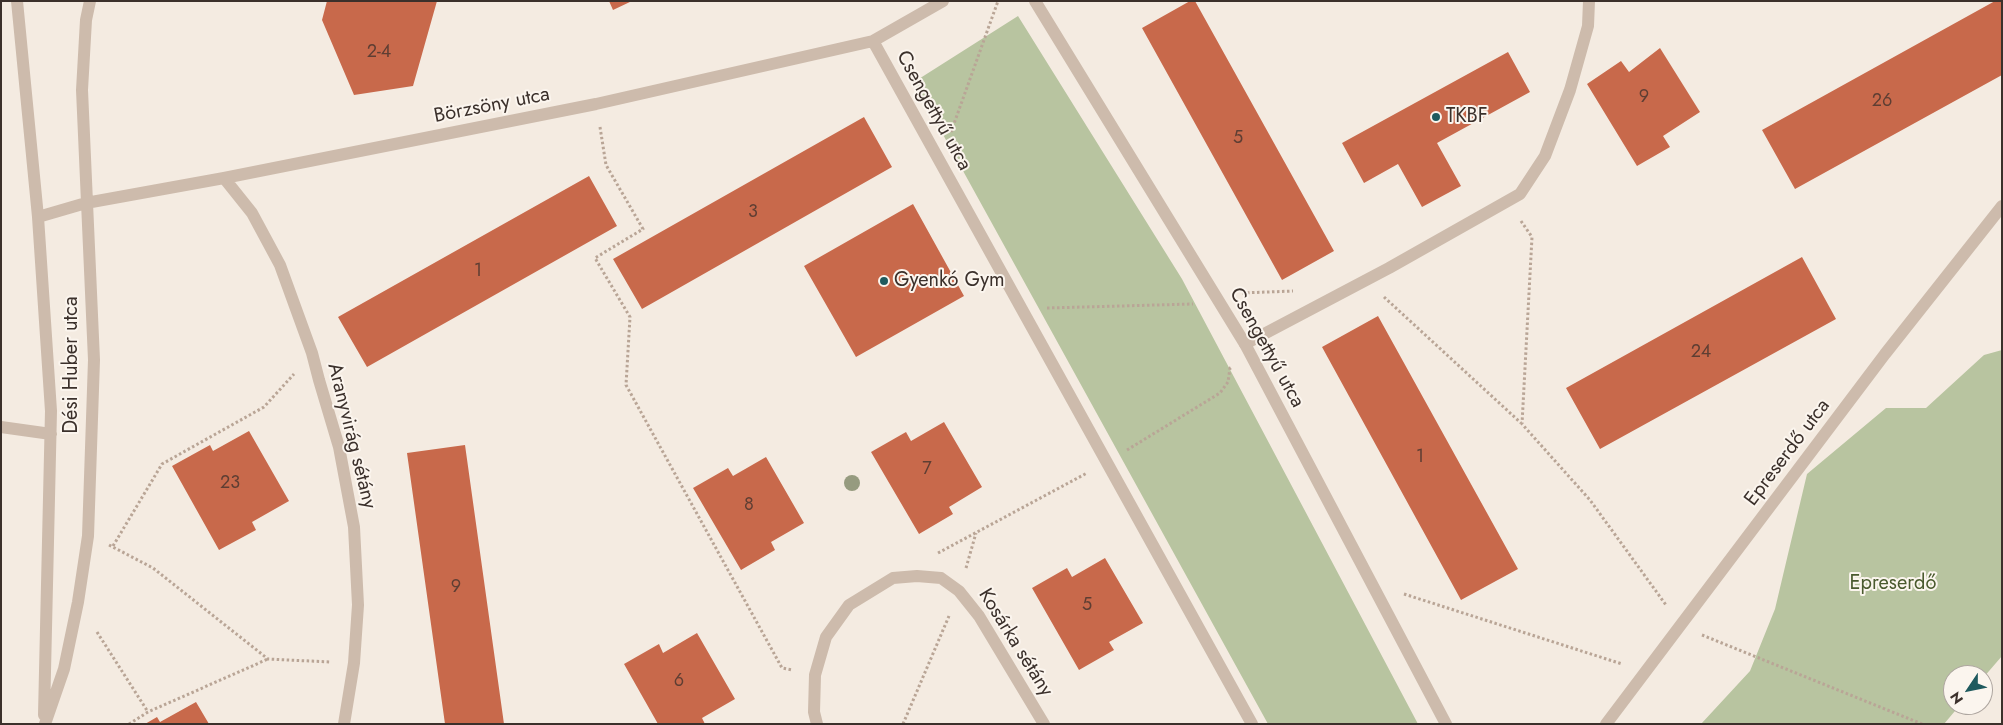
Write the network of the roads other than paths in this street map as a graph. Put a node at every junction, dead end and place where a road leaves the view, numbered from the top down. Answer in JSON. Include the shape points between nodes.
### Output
{"nodes":[{"id":1,"x":17,"y":1,"type":"edge"},
{"id":2,"x":90,"y":1,"type":"edge"},
{"id":3,"x":943,"y":1,"type":"edge"},
{"id":4,"x":1035,"y":1,"type":"edge"},
{"id":5,"x":1589,"y":1,"type":"edge"},
{"id":6,"x":872,"y":41,"type":"junction"},
{"id":7,"x":224,"y":178,"type":"junction"},
{"id":8,"x":86,"y":203,"type":"junction"},
{"id":9,"x":2002,"y":206,"type":"edge"},
{"id":10,"x":38,"y":217,"type":"junction"},
{"id":11,"x":1248,"y":349,"type":"junction"},
{"id":12,"x":1,"y":427,"type":"edge"},
{"id":13,"x":51,"y":434,"type":"junction"},
{"id":14,"x":44,"y":724,"type":"edge"},
{"id":15,"x":344,"y":724,"type":"edge"},
{"id":16,"x":817,"y":724,"type":"edge"},
{"id":17,"x":1044,"y":724,"type":"edge"},
{"id":18,"x":1252,"y":724,"type":"edge"},
{"id":19,"x":1446,"y":724,"type":"edge"},
{"id":20,"x":1606,"y":724,"type":"edge"}],
"edges":[{"from":1,"to":10,"type":"street","name":"Dési Huber utca"},
{"from":2,"to":8,"type":"street","name":"Dési Huber utca","via":[[82,90]]},
{"from":3,"to":6,"type":"street","name":"Börzsöny utca"},
{"from":4,"to":11,"type":"street","name":"Csengettyű utca"},
{"from":5,"to":11,"type":"street","via":[[1588,26],[1570,90],[1545,156],[1520,194]]},
{"from":6,"to":7,"type":"street","name":"Börzsöny utca","via":[[596,104]]},
{"from":6,"to":18,"type":"street","name":"Csengettyű utca"},
{"from":7,"to":8,"type":"street","name":"Börzsöny utca"},
{"from":7,"to":15,"type":"street","name":"Aranyvirág sétány","via":[[252,213],[280,265],[312,353],[339,448],[354,527],[358,605],[354,663]]},
{"from":8,"to":10,"type":"street","name":"Börzsöny utca"},
{"from":8,"to":14,"type":"street","name":"Dési Huber utca","via":[[94,360],[88,536],[64,669]]},
{"from":9,"to":20,"type":"street","name":"Epreserdő utca"},
{"from":10,"to":13,"type":"street","name":"Dési Huber utca"},
{"from":11,"to":19,"type":"street","name":"Csengettyű utca"},
{"from":12,"to":13,"type":"street","name":"Dési Huber utca"},
{"from":13,"to":14,"type":"street","name":"Dési Huber utca"},
{"from":16,"to":17,"type":"street","name":"Kosárka sétány","via":[[814,712],[815,675],[826,637],[849,605],[893,578],[917,576],[941,578],[959,591],[979,616]]}]}
